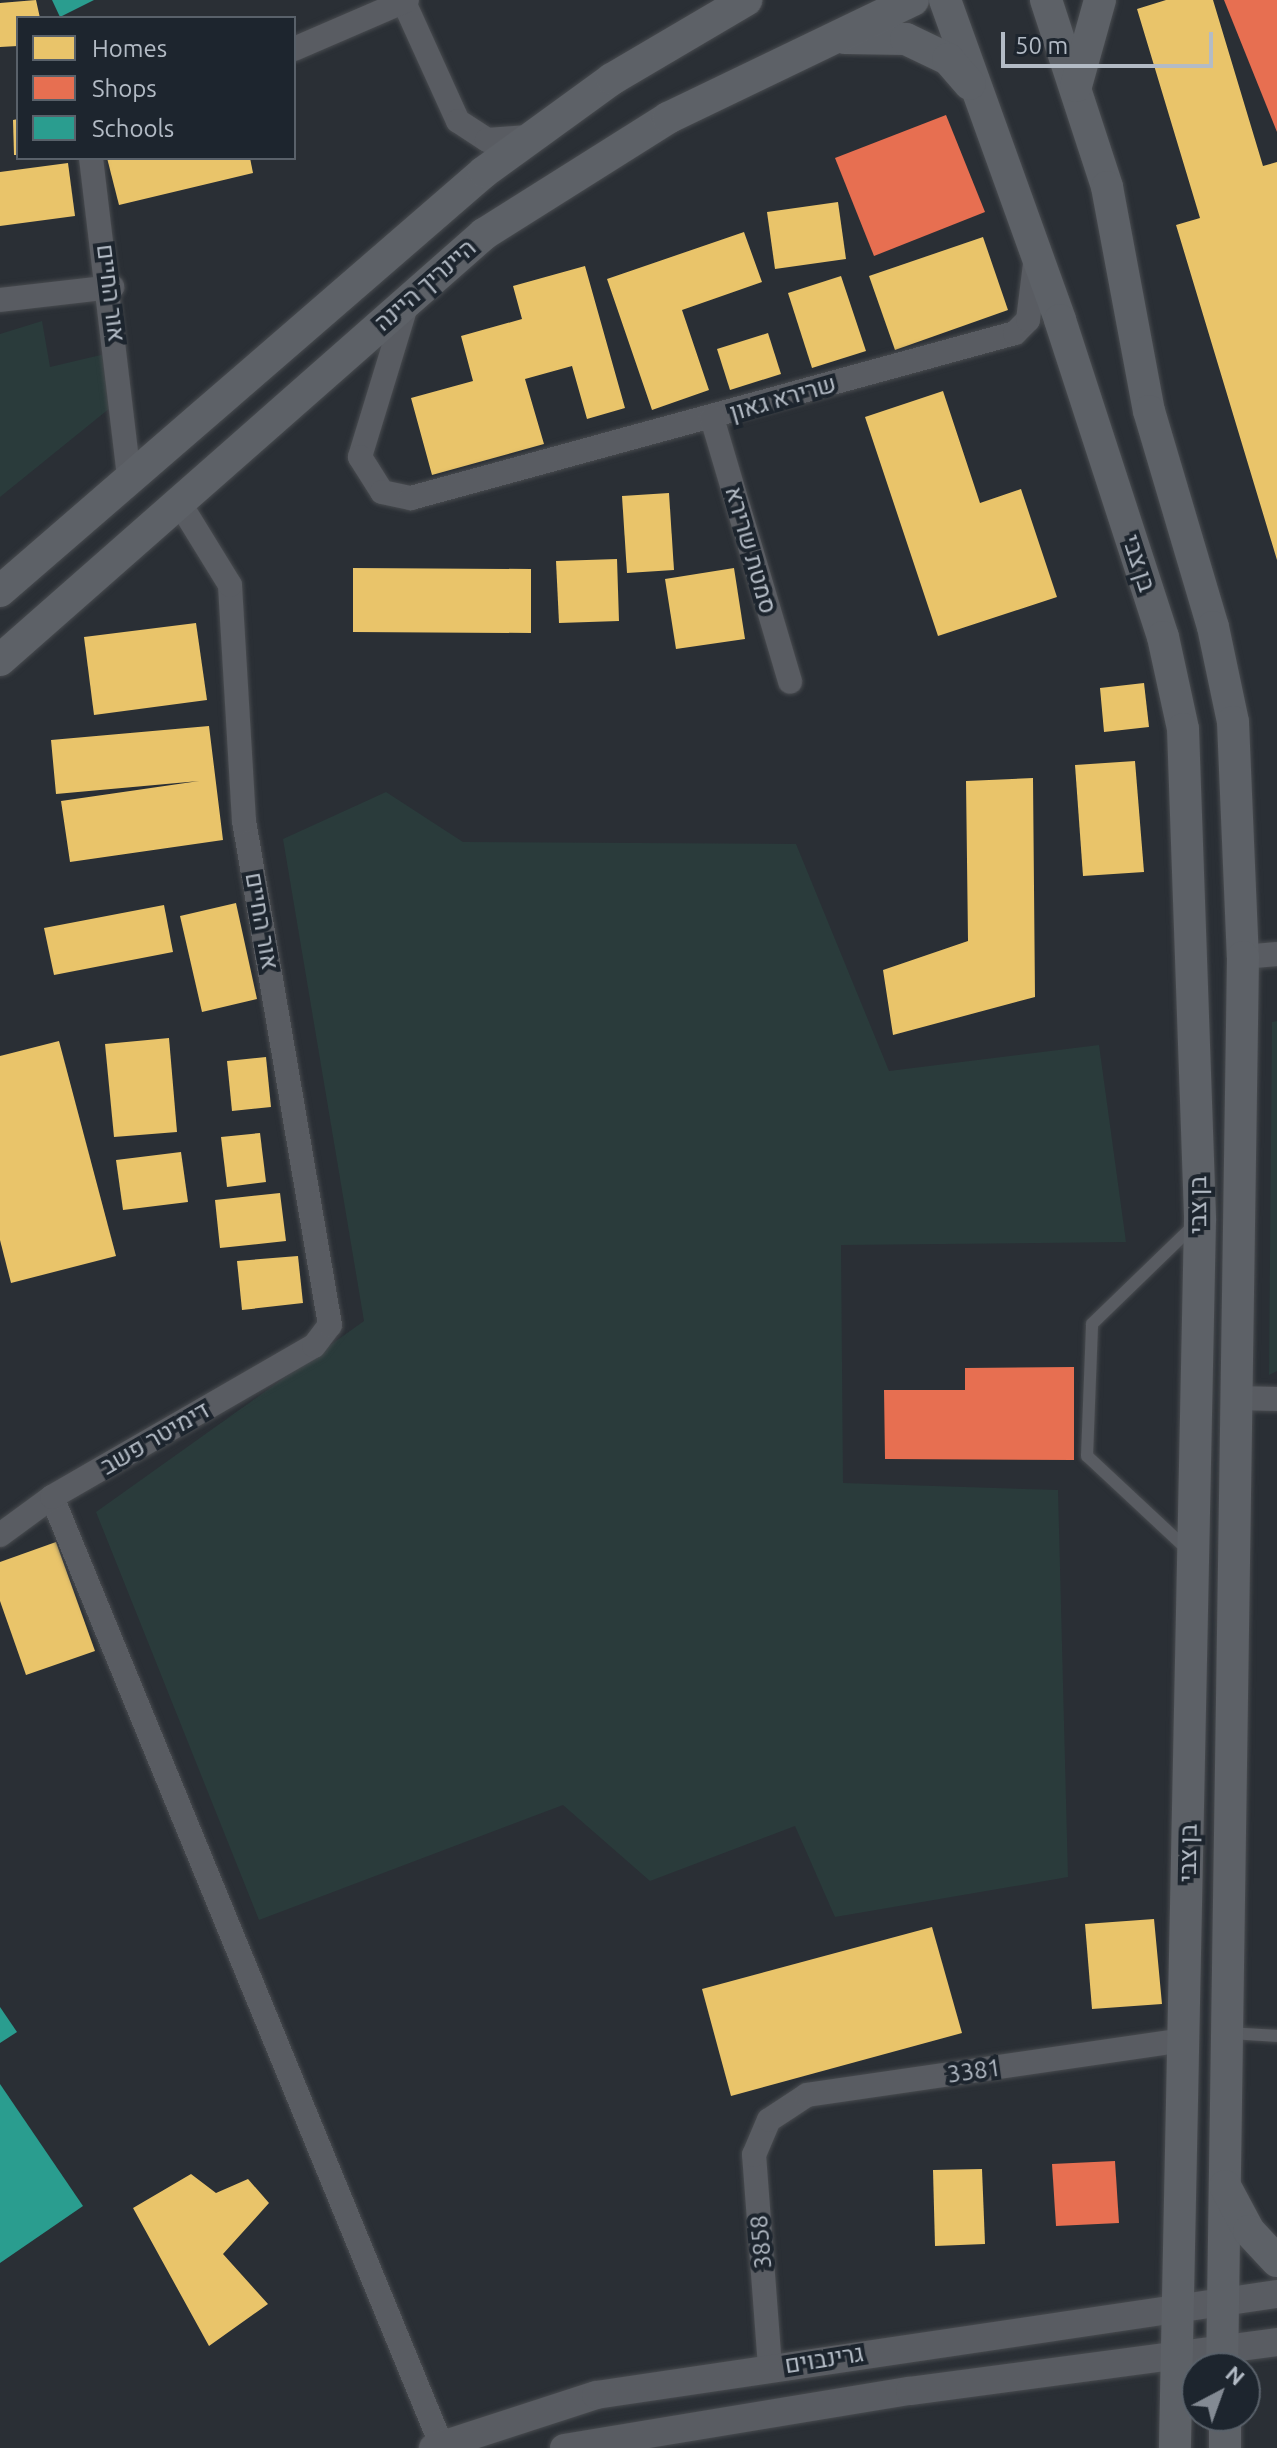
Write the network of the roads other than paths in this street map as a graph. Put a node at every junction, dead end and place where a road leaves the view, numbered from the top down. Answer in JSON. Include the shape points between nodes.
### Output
{"nodes":[{"id":1,"x":405,"y":0,"type":"edge"},
{"id":2,"x":746,"y":0,"type":"edge"},
{"id":3,"x":913,"y":0,"type":"edge"},
{"id":4,"x":945,"y":0,"type":"edge"},
{"id":5,"x":1046,"y":0,"type":"edge"},
{"id":6,"x":1100,"y":0,"type":"edge"},
{"id":7,"x":815,"y":44,"type":"junction"},
{"id":8,"x":296,"y":48,"type":"edge"},
{"id":9,"x":1076,"y":86,"type":"junction"},
{"id":10,"x":978,"y":95,"type":"junction"},
{"id":11,"x":532,"y":137,"type":"junction"},
{"id":12,"x":91,"y":160,"type":"edge"},
{"id":13,"x":1036,"y":253,"type":"junction"},
{"id":14,"x":112,"y":287,"type":"junction"},
{"id":15,"x":409,"y":297,"type":"junction"},
{"id":16,"x":0,"y":300,"type":"edge"},
{"id":17,"x":712,"y":418,"type":"junction"},
{"id":18,"x":129,"y":477,"type":"junction"},
{"id":19,"x":179,"y":502,"type":"junction"},
{"id":20,"x":0,"y":591,"type":"edge"},
{"id":21,"x":0,"y":660,"type":"edge"},
{"id":22,"x":790,"y":682,"type":"dead end"},
{"id":23,"x":1277,"y":954,"type":"edge"},
{"id":24,"x":1243,"y":957,"type":"junction"},
{"id":25,"x":1200,"y":1220,"type":"junction"},
{"id":26,"x":314,"y":1346,"type":"joint"},
{"id":27,"x":1236,"y":1398,"type":"junction"},
{"id":28,"x":1277,"y":1399,"type":"edge"},
{"id":29,"x":52,"y":1497,"type":"junction"},
{"id":30,"x":0,"y":1535,"type":"edge"},
{"id":31,"x":1192,"y":1554,"type":"junction"},
{"id":32,"x":1226,"y":2033,"type":"junction"},
{"id":33,"x":1277,"y":2036,"type":"edge"},
{"id":34,"x":1185,"y":2040,"type":"junction"},
{"id":35,"x":769,"y":2120,"type":"joint"},
{"id":36,"x":1222,"y":2180,"type":"junction"},
{"id":37,"x":1277,"y":2261,"type":"edge"},
{"id":38,"x":1277,"y":2294,"type":"edge"},
{"id":39,"x":1222,"y":2302,"type":"junction"},
{"id":40,"x":1177,"y":2306,"type":"junction"},
{"id":41,"x":1277,"y":2342,"type":"edge"},
{"id":42,"x":1222,"y":2352,"type":"edge"},
{"id":43,"x":1245,"y":2352,"type":"edge"},
{"id":44,"x":1177,"y":2357,"type":"junction"},
{"id":45,"x":1181,"y":2357,"type":"edge"},
{"id":46,"x":770,"y":2367,"type":"junction"},
{"id":47,"x":437,"y":2446,"type":"edge"},
{"id":48,"x":564,"y":2448,"type":"edge"},
{"id":49,"x":1175,"y":2448,"type":"edge"}],
"edges":[{"from":1,"to":8,"type":"street"},
{"from":1,"to":11,"type":"street","via":[[458,121],[487,140]]},
{"from":2,"to":11,"type":"main road","name":"היינריך היינה"},
{"from":3,"to":7,"type":"main road","name":"היינריך היינה"},
{"from":4,"to":10,"type":"main road","name":"בן צבי"},
{"from":5,"to":9,"type":"main road","name":"בן צבי"},
{"from":6,"to":9,"type":"main road"},
{"from":7,"to":10,"type":"main road","via":[[884,35],[906,39],[948,59]]},
{"from":7,"to":15,"type":"main road","name":"היינריך היינה","via":[[578,170]]},
{"from":9,"to":24,"type":"main road","name":"בן צבי","via":[[1107,187],[1149,411],[1213,627],[1233,722]]},
{"from":10,"to":13,"type":"main road","name":"בן צבי"},
{"from":11,"to":18,"type":"main road","name":"היינריך היינה"},
{"from":12,"to":14,"type":"street","name":"אור החיים"},
{"from":13,"to":17,"type":"street","name":"שרירא גאון","via":[[1028,320],[1015,333]]},
{"from":13,"to":25,"type":"main road","name":"בן צבי","via":[[1163,637],[1183,729]]},
{"from":14,"to":16,"type":"street"},
{"from":14,"to":18,"type":"street","name":"אור החיים"},
{"from":15,"to":17,"type":"street","name":"שרירא גאון","via":[[360,457],[367,479],[389,495],[468,487]]},
{"from":15,"to":19,"type":"main road","name":"היינריך היינה"},
{"from":17,"to":22,"type":"street","name":"סמטת שרירא"},
{"from":18,"to":20,"type":"main road","name":"היינריך היינה"},
{"from":19,"to":21,"type":"main road","name":"היינריך היינה"},
{"from":19,"to":26,"type":"street","name":"אור החיים","via":[[230,585],[244,821],[326,1283],[330,1325]]},
{"from":23,"to":24,"type":"street"},
{"from":24,"to":27,"type":"main road","name":"בן צבי"},
{"from":25,"to":31,"type":"main road","name":"בן צבי"},
{"from":25,"to":31,"type":"lane","via":[[1092,1324],[1087,1456]]},
{"from":26,"to":29,"type":"street","name":"דימיטר פשב"},
{"from":27,"to":28,"type":"street"},
{"from":27,"to":32,"type":"main road","name":"בן צבי"},
{"from":29,"to":30,"type":"street","name":"דימיטר פשב"},
{"from":29,"to":47,"type":"street"},
{"from":31,"to":34,"type":"main road","name":"בן צבי"},
{"from":32,"to":33,"type":"lane"},
{"from":32,"to":36,"type":"main road","name":"בן צבי"},
{"from":34,"to":35,"type":"street","name":"3381","via":[[807,2095]]},
{"from":34,"to":40,"type":"main road","name":"בן צבי"},
{"from":35,"to":46,"type":"street","name":"3858","via":[[754,2155]]},
{"from":36,"to":37,"type":"main road","via":[[1249,2231]]},
{"from":36,"to":39,"type":"main road","name":"בן צבי"},
{"from":38,"to":39,"type":"street","name":"גרינבוים"},
{"from":39,"to":40,"type":"street","name":"גרינבוים"},
{"from":39,"to":42,"type":"main road","name":"בן צבי"},
{"from":40,"to":44,"type":"main road","name":"בן צבי"},
{"from":40,"to":46,"type":"street","name":"גרינבוים"},
{"from":41,"to":43,"type":"street","name":"גרינבוים"},
{"from":44,"to":45,"type":"street","name":"גרינבוים"},
{"from":44,"to":48,"type":"street","name":"גרינבוים","via":[[910,2391]]},
{"from":44,"to":49,"type":"main road","name":"בן צבי"},
{"from":46,"to":47,"type":"street","name":"גרינבוים","via":[[596,2395]]}]}
